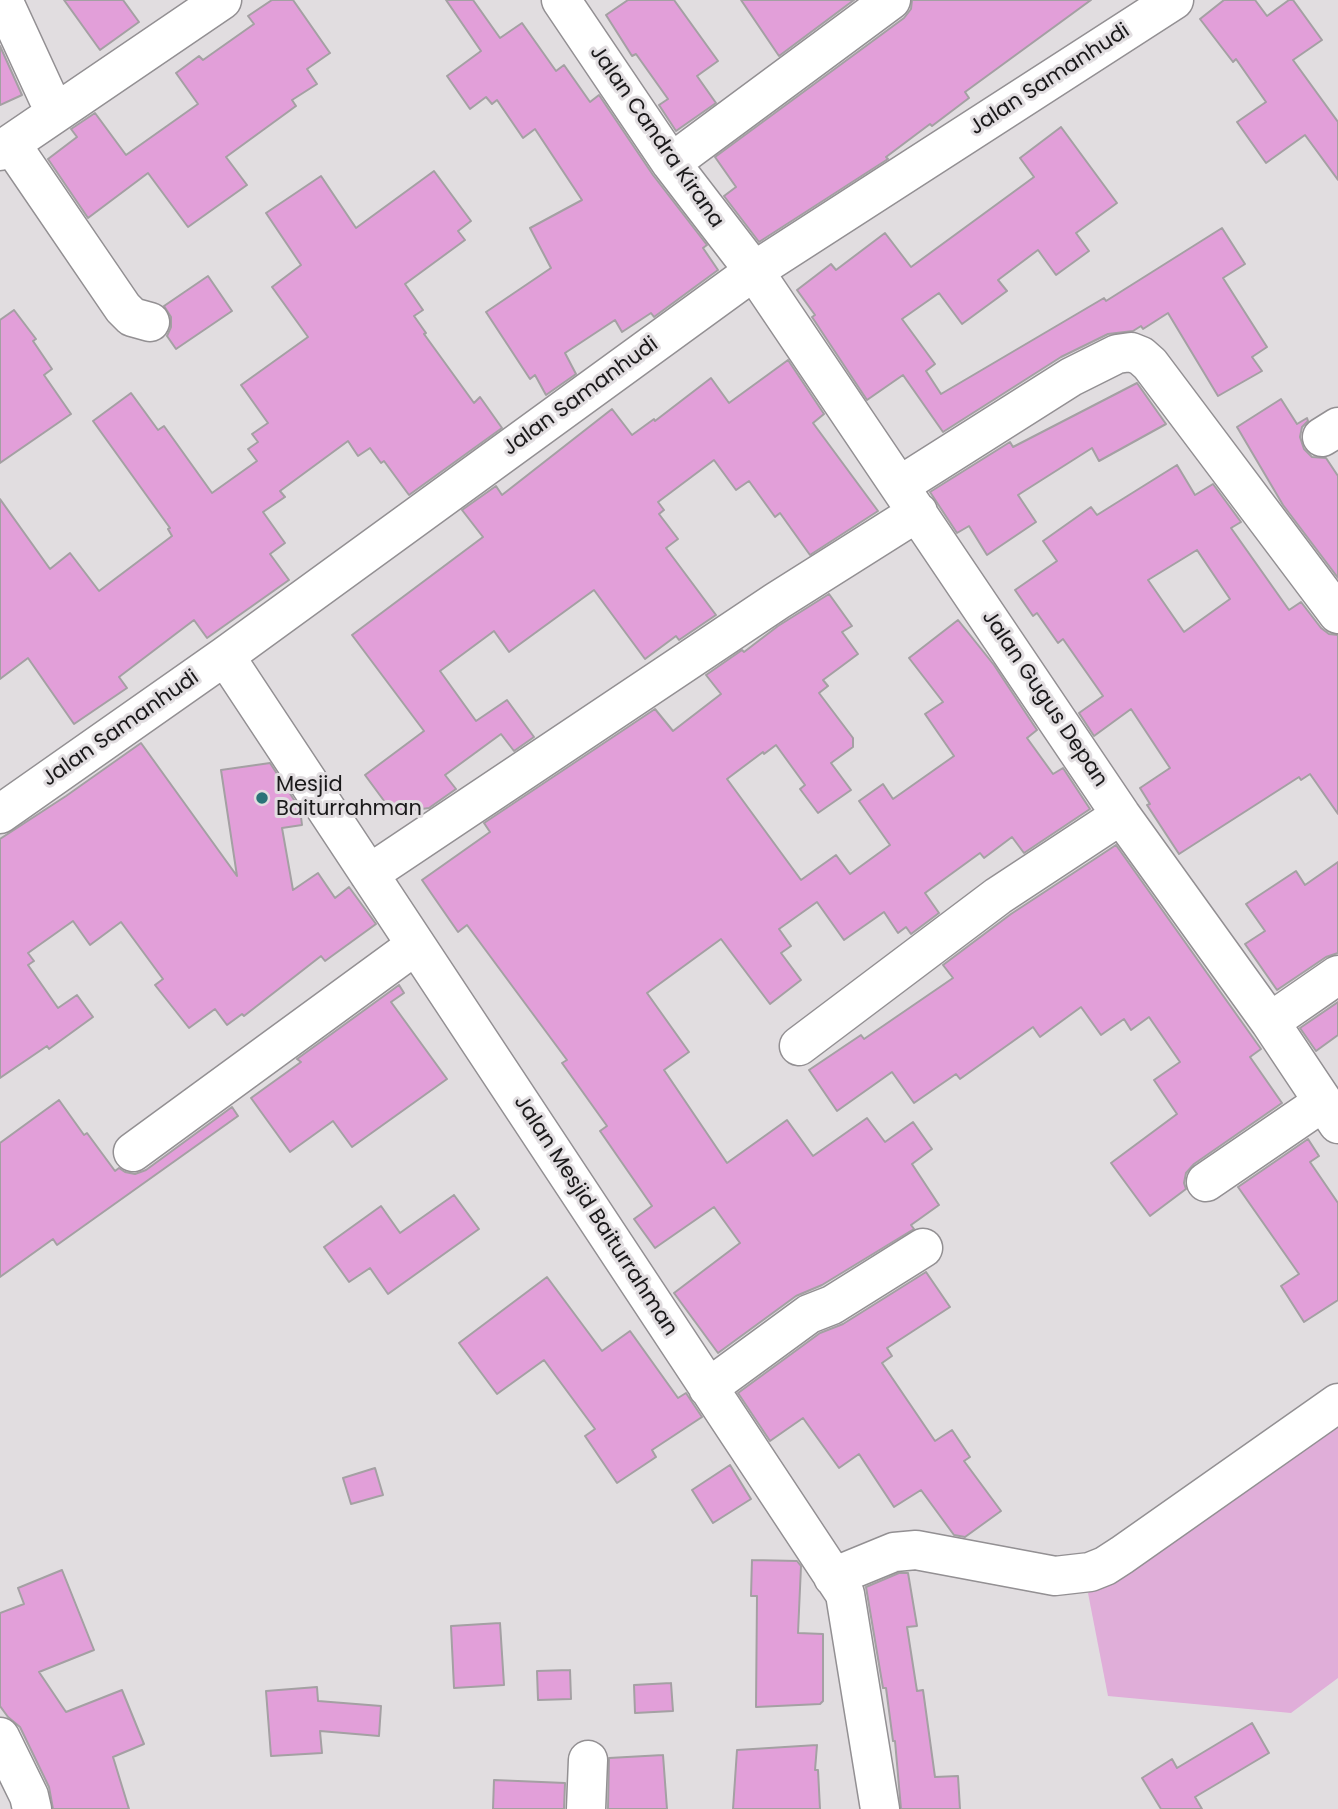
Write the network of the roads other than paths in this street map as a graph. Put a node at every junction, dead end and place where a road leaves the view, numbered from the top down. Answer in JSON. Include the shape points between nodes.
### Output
{"nodes":[{"id":1,"x":3,"y":0,"type":"edge"},
{"id":2,"x":222,"y":0,"type":"edge"},
{"id":3,"x":561,"y":0,"type":"edge"},
{"id":4,"x":891,"y":0,"type":"edge"},
{"id":5,"x":1174,"y":0,"type":"edge"},
{"id":6,"x":55,"y":113,"type":"junction"},
{"id":7,"x":5,"y":148,"type":"edge"},
{"id":8,"x":671,"y":163,"type":"junction"},
{"id":9,"x":754,"y":271,"type":"junction"},
{"id":10,"x":150,"y":322,"type":"dead end"},
{"id":11,"x":908,"y":499,"type":"junction"},
{"id":12,"x":1338,"y":614,"type":"edge"},
{"id":13,"x":225,"y":656,"type":"junction"},
{"id":14,"x":0,"y":814,"type":"edge"},
{"id":15,"x":1121,"y":815,"type":"junction"},
{"id":16,"x":369,"y":874,"type":"junction"},
{"id":17,"x":416,"y":945,"type":"junction"},
{"id":18,"x":1338,"y":975,"type":"edge"},
{"id":19,"x":1270,"y":1022,"type":"junction"},
{"id":20,"x":799,"y":1046,"type":"dead end"},
{"id":21,"x":1330,"y":1113,"type":"edge"},
{"id":22,"x":133,"y":1152,"type":"dead end"},
{"id":23,"x":1206,"y":1182,"type":"dead end"},
{"id":24,"x":923,"y":1248,"type":"dead end"},
{"id":25,"x":708,"y":1388,"type":"junction"},
{"id":26,"x":1338,"y":1403,"type":"edge"},
{"id":27,"x":834,"y":1577,"type":"junction"},
{"id":28,"x":0,"y":1737,"type":"edge"},
{"id":29,"x":588,"y":1760,"type":"dead end"},
{"id":30,"x":33,"y":1809,"type":"edge"},
{"id":31,"x":586,"y":1809,"type":"edge"},
{"id":32,"x":880,"y":1809,"type":"edge"}],
"edges":[{"from":1,"to":6,"type":"street"},
{"from":2,"to":6,"type":"street"},
{"from":3,"to":8,"type":"street","name":"Jalan Candra Kirana"},
{"from":4,"to":8,"type":"street"},
{"from":5,"to":9,"type":"street","name":"Jalan Samanhudi"},
{"from":6,"to":7,"type":"street"},
{"from":7,"to":10,"type":"street","via":[[122,308],[132,317]]},
{"from":8,"to":9,"type":"street","name":"Jalan Candra Kirana"},
{"from":9,"to":11,"type":"street","name":"Jalan Gugus Depan"},
{"from":9,"to":13,"type":"street","name":"Jalan Samanhudi"},
{"from":11,"to":12,"type":"street","via":[[1071,377],[1117,354],[1131,352],[1150,364]]},
{"from":11,"to":15,"type":"street","name":"Jalan Gugus Depan"},
{"from":11,"to":16,"type":"street","via":[[777,601]]},
{"from":13,"to":14,"type":"street","name":"Jalan Samanhudi"},
{"from":13,"to":16,"type":"street","name":"Jalan Mesjid Baiturrahman"},
{"from":15,"to":19,"type":"street","name":"Jalan Gugus Depan"},
{"from":15,"to":20,"type":"street","via":[[998,896]]},
{"from":16,"to":17,"type":"street","name":"Jalan Mesjid Baiturrahman"},
{"from":17,"to":22,"type":"street"},
{"from":17,"to":25,"type":"street","name":"Jalan Mesjid Baiturrahman"},
{"from":18,"to":19,"type":"street"},
{"from":19,"to":21,"type":"street","name":"Jalan Gugus Depan"},
{"from":21,"to":23,"type":"street"},
{"from":24,"to":25,"type":"street","via":[[832,1305],[809,1314]]},
{"from":25,"to":27,"type":"street","name":"Jalan Mesjid Baiturrahman"},
{"from":26,"to":27,"type":"street","via":[[1122,1555],[1090,1572],[1055,1576],[916,1550],[894,1552]]},
{"from":27,"to":32,"type":"street","name":"Jalan Mesjid Baiturrahman","via":[[845,1594]]},
{"from":28,"to":30,"type":"street"},
{"from":29,"to":31,"type":"street"}]}
